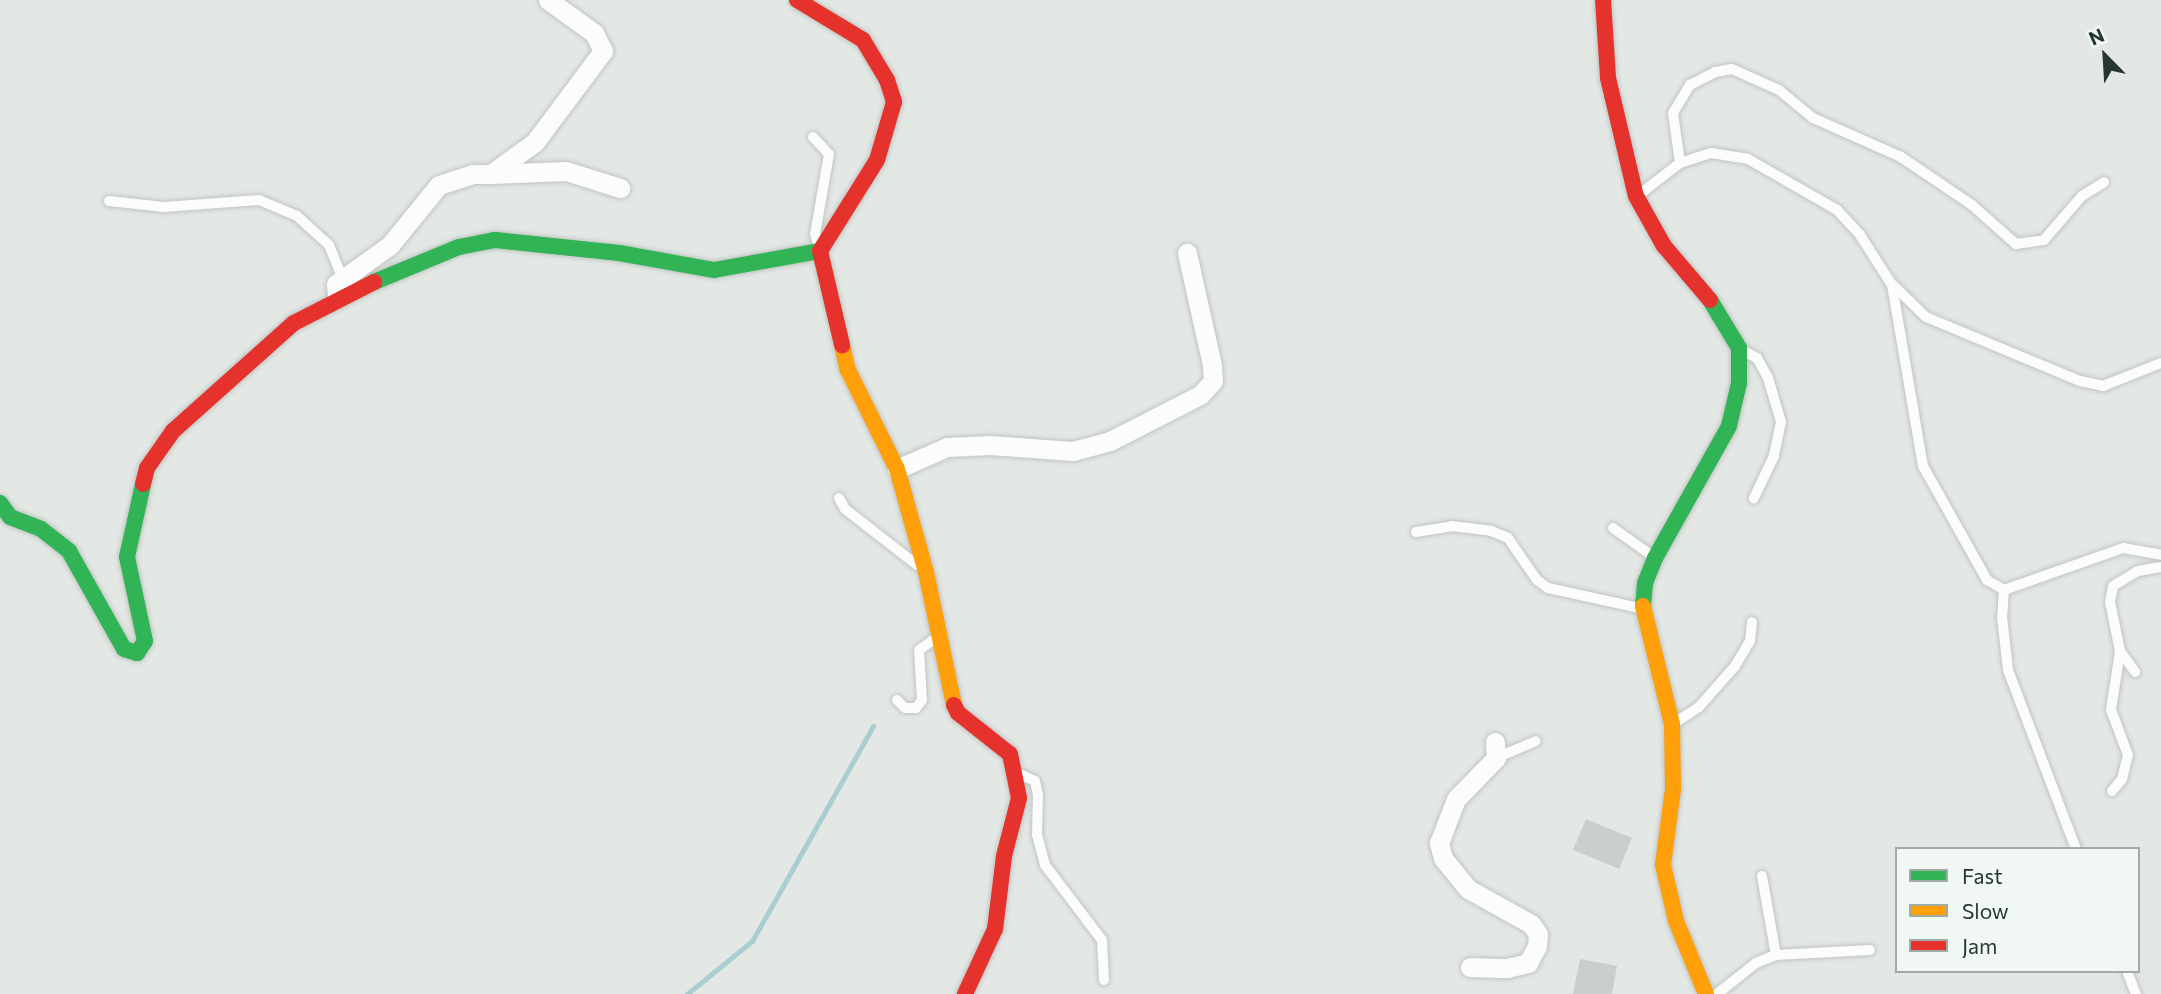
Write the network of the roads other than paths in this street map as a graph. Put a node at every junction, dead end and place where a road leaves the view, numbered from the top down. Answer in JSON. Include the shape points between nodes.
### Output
{"nodes":[{"id":1,"x":548,"y":0,"type":"edge"},
{"id":2,"x":797,"y":0,"type":"edge"},
{"id":3,"x":1603,"y":0,"type":"edge"},
{"id":4,"x":813,"y":137,"type":"dead end"},
{"id":5,"x":1680,"y":163,"type":"junction"},
{"id":6,"x":492,"y":174,"type":"junction"},
{"id":7,"x":2104,"y":182,"type":"dead end"},
{"id":8,"x":620,"y":188,"type":"dead end"},
{"id":9,"x":1636,"y":196,"type":"junction"},
{"id":10,"x":109,"y":201,"type":"dead end"},
{"id":11,"x":820,"y":251,"type":"junction"},
{"id":12,"x":1187,"y":253,"type":"dead end"},
{"id":13,"x":342,"y":277,"type":"junction"},
{"id":14,"x":1892,"y":285,"type":"junction"},
{"id":15,"x":337,"y":297,"type":"junction"},
{"id":16,"x":1739,"y":348,"type":"junction"},
{"id":17,"x":2161,"y":363,"type":"edge"},
{"id":18,"x":897,"y":469,"type":"junction"},
{"id":19,"x":839,"y":498,"type":"dead end"},
{"id":20,"x":1754,"y":498,"type":"dead end"},
{"id":21,"x":0,"y":503,"type":"edge"},
{"id":22,"x":1613,"y":528,"type":"dead end"},
{"id":23,"x":1416,"y":532,"type":"dead end"},
{"id":24,"x":2161,"y":555,"type":"edge"},
{"id":25,"x":1655,"y":558,"type":"junction"},
{"id":26,"x":2161,"y":567,"type":"edge"},
{"id":27,"x":926,"y":572,"type":"junction"},
{"id":28,"x":2004,"y":590,"type":"junction"},
{"id":29,"x":1643,"y":608,"type":"junction"},
{"id":30,"x":1752,"y":622,"type":"dead end"},
{"id":31,"x":938,"y":638,"type":"junction"},
{"id":32,"x":2120,"y":651,"type":"junction"},
{"id":33,"x":2135,"y":672,"type":"dead end"},
{"id":34,"x":897,"y":700,"type":"dead end"},
{"id":35,"x":1672,"y":724,"type":"junction"},
{"id":36,"x":1536,"y":741,"type":"dead end"},
{"id":37,"x":1495,"y":750,"type":"joint"},
{"id":38,"x":1017,"y":773,"type":"junction"},
{"id":39,"x":2112,"y":791,"type":"dead end"},
{"id":40,"x":2075,"y":847,"type":"edge"},
{"id":41,"x":1762,"y":876,"type":"dead end"},
{"id":42,"x":1870,"y":950,"type":"dead end"},
{"id":43,"x":1776,"y":956,"type":"junction"},
{"id":44,"x":1470,"y":967,"type":"dead end"},
{"id":45,"x":2128,"y":973,"type":"edge"},
{"id":46,"x":1104,"y":980,"type":"dead end"},
{"id":47,"x":965,"y":994,"type":"edge"},
{"id":48,"x":1706,"y":994,"type":"edge"},
{"id":49,"x":1717,"y":994,"type":"edge"},
{"id":50,"x":2136,"y":994,"type":"edge"}],
"edges":[{"from":1,"to":6,"type":"street","via":[[594,33],[603,51],[535,142]]},
{"from":2,"to":11,"type":"street","via":[[863,40],[887,80],[894,102],[877,160]]},
{"from":3,"to":9,"type":"street","via":[[1608,78]]},
{"from":4,"to":11,"type":"lane","via":[[829,154],[816,234]]},
{"from":5,"to":7,"type":"lane","via":[[1673,113],[1690,85],[1714,72],[1732,69],[1779,90],[1822,123],[1901,157],[1972,205],[2016,244],[2044,240],[2082,196]]},
{"from":5,"to":9,"type":"lane"},
{"from":5,"to":14,"type":"lane","via":[[1711,153],[1748,159],[1763,167],[1837,210],[1860,234]]},
{"from":6,"to":8,"type":"street","via":[[566,171]]},
{"from":6,"to":13,"type":"street","via":[[473,174],[439,185],[390,245]]},
{"from":9,"to":16,"type":"street","via":[[1664,246],[1710,300]]},
{"from":10,"to":13,"type":"lane","via":[[164,207],[260,200],[297,216],[329,245]]},
{"from":11,"to":15,"type":"street","via":[[714,270],[619,253],[495,240],[459,247]]},
{"from":11,"to":18,"type":"street","via":[[848,370]]},
{"from":12,"to":18,"type":"street","via":[[1212,365],[1213,381],[1200,396],[1110,441],[1073,451],[947,447]]},
{"from":13,"to":15,"type":"street","via":[[336,284]]},
{"from":14,"to":17,"type":"lane","via":[[1926,317],[2080,381],[2103,386]]},
{"from":14,"to":28,"type":"lane","via":[[1923,466],[1973,559],[1987,580]]},
{"from":15,"to":21,"type":"street","via":[[294,323],[173,430],[147,468],[127,557],[145,641],[137,653],[124,649],[69,551],[41,529],[10,517]]},
{"from":16,"to":20,"type":"lane","via":[[1757,358],[1780,422],[1774,456]]},
{"from":16,"to":25,"type":"street","via":[[1739,383],[1729,426]]},
{"from":18,"to":27,"type":"street"},
{"from":19,"to":27,"type":"lane","via":[[845,509]]},
{"from":22,"to":25,"type":"lane"},
{"from":23,"to":29,"type":"lane","via":[[1452,526],[1491,531],[1508,538],[1537,580],[1548,588]]},
{"from":24,"to":28,"type":"lane","via":[[2123,548]]},
{"from":25,"to":29,"type":"street","via":[[1645,583]]},
{"from":26,"to":32,"type":"lane","via":[[2138,571],[2113,586],[2110,602]]},
{"from":27,"to":31,"type":"street"},
{"from":28,"to":40,"type":"lane","via":[[2001,617],[2008,670]]},
{"from":29,"to":35,"type":"street"},
{"from":30,"to":35,"type":"lane","via":[[1750,641],[1727,676],[1699,707]]},
{"from":31,"to":34,"type":"lane","via":[[919,650],[922,699],[916,708],[905,708]]},
{"from":31,"to":38,"type":"street","via":[[948,692],[958,713],[1010,754]]},
{"from":32,"to":33,"type":"lane"},
{"from":32,"to":39,"type":"lane","via":[[2110,710],[2128,755],[2122,779]]},
{"from":35,"to":48,"type":"street","via":[[1673,789],[1663,865],[1676,921]]},
{"from":36,"to":37,"type":"lane"},
{"from":37,"to":44,"type":"street","via":[[1456,799],[1439,844],[1443,858],[1468,889],[1531,924],[1538,934],[1537,946],[1528,963],[1507,968]]},
{"from":38,"to":46,"type":"lane","via":[[1035,781],[1037,835],[1045,866],[1102,940]]},
{"from":38,"to":47,"type":"street","via":[[1019,798],[1004,856],[995,929]]},
{"from":41,"to":43,"type":"lane"},
{"from":42,"to":43,"type":"lane"},
{"from":43,"to":49,"type":"lane","via":[[1756,963]]},
{"from":45,"to":50,"type":"lane"}]}
